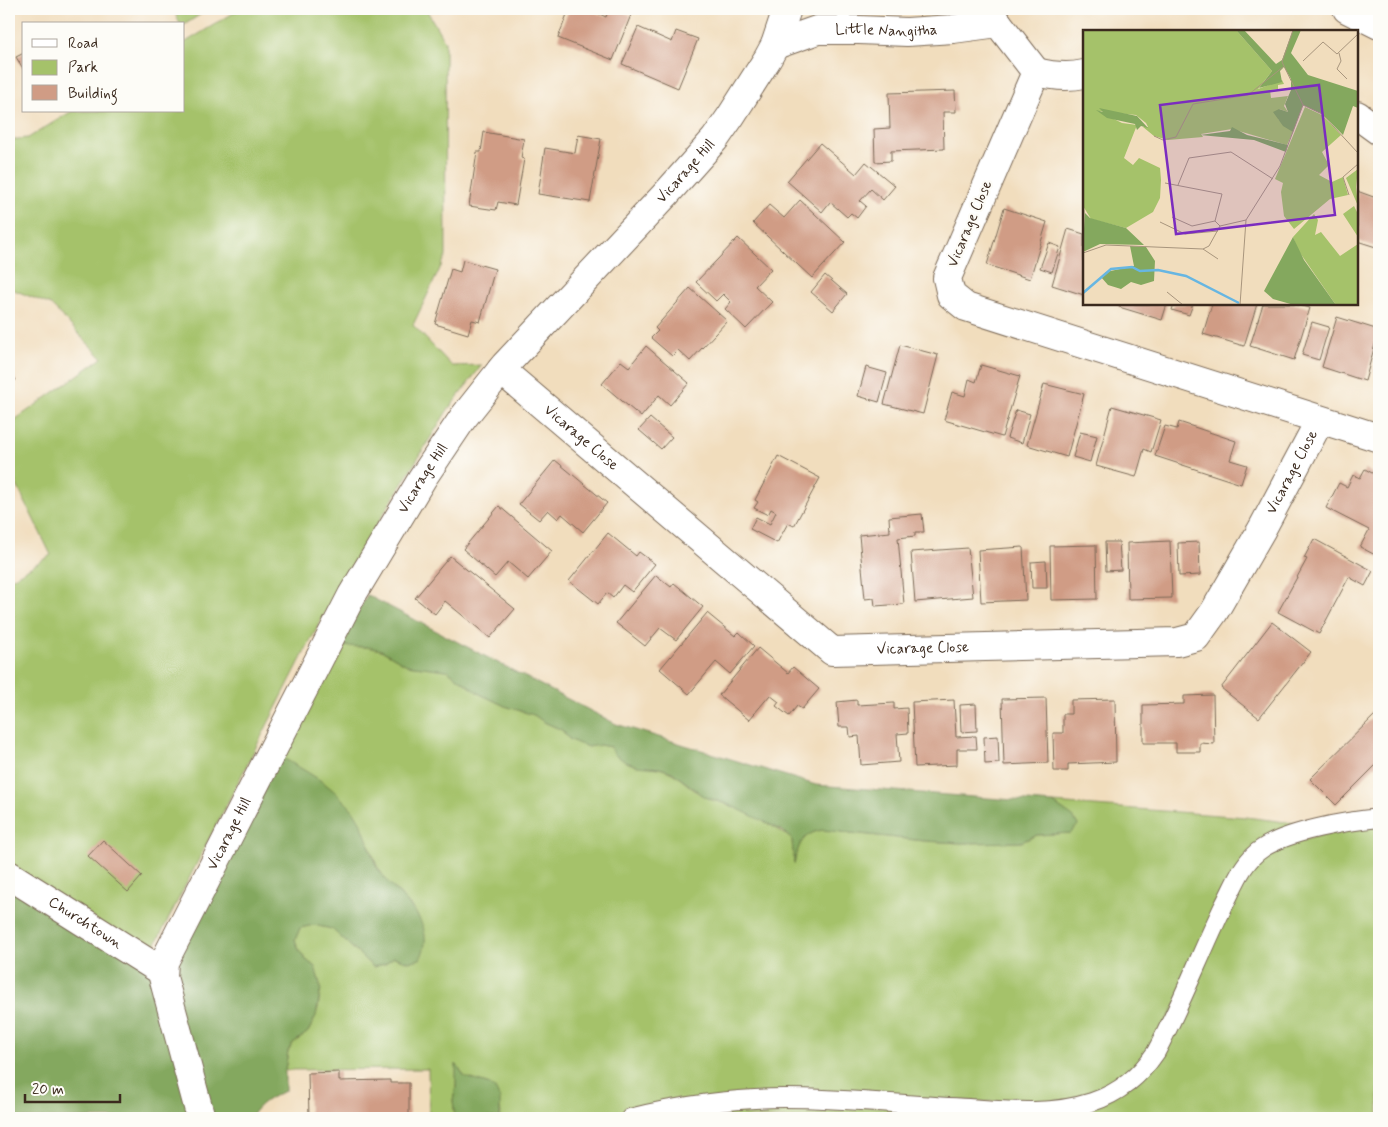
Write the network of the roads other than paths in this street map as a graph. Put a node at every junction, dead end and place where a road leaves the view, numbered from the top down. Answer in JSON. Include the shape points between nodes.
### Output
{"nodes":[{"id":1,"x":787,"y":9,"type":"edge"},
{"id":2,"x":1347,"y":9,"type":"edge"},
{"id":3,"x":1004,"y":16,"type":"edge"},
{"id":4,"x":1379,"y":25,"type":"edge"},
{"id":5,"x":775,"y":45,"type":"junction"},
{"id":6,"x":1036,"y":72,"type":"junction"},
{"id":7,"x":1083,"y":74,"type":"edge"},
{"id":8,"x":1358,"y":116,"type":"edge"},
{"id":9,"x":1379,"y":131,"type":"edge"},
{"id":10,"x":501,"y":370,"type":"junction"},
{"id":11,"x":1320,"y":420,"type":"junction"},
{"id":12,"x":1379,"y":438,"type":"edge"},
{"id":13,"x":1379,"y":818,"type":"edge"},
{"id":14,"x":9,"y":875,"type":"edge"},
{"id":15,"x":162,"y":972,"type":"junction"},
{"id":16,"x":202,"y":1118,"type":"edge"},
{"id":17,"x":630,"y":1118,"type":"edge"}],
"edges":[{"from":1,"to":5,"type":"street","name":"Vicarage Hill"},
{"from":2,"to":4,"type":"street"},
{"from":3,"to":5,"type":"street","name":"Little Nangitha","via":[[953,29],[907,32],[817,30]]},
{"from":3,"to":6,"type":"street"},
{"from":5,"to":10,"type":"street","name":"Vicarage Hill","via":[[714,139]]},
{"from":6,"to":7,"type":"street","via":[[1053,76]]},
{"from":6,"to":11,"type":"street","name":"Vicarage Close","via":[[947,278],[951,295],[966,307]]},
{"from":8,"to":9,"type":"street"},
{"from":10,"to":11,"type":"street","name":"Vicarage Close","via":[[832,651],[1178,642],[1196,637],[1262,529]]},
{"from":10,"to":15,"type":"street","name":"Vicarage Hill","via":[[462,418],[352,595],[175,939]]},
{"from":11,"to":12,"type":"street","name":"Vicarage Close"},
{"from":13,"to":17,"type":"lane","via":[[1302,832],[1262,848],[1253,856],[1218,918],[1156,1052],[1135,1078],[1100,1099],[1042,1111],[782,1098],[683,1107]]},
{"from":14,"to":15,"type":"street","name":"Churchtown"},
{"from":15,"to":16,"type":"street"}]}
